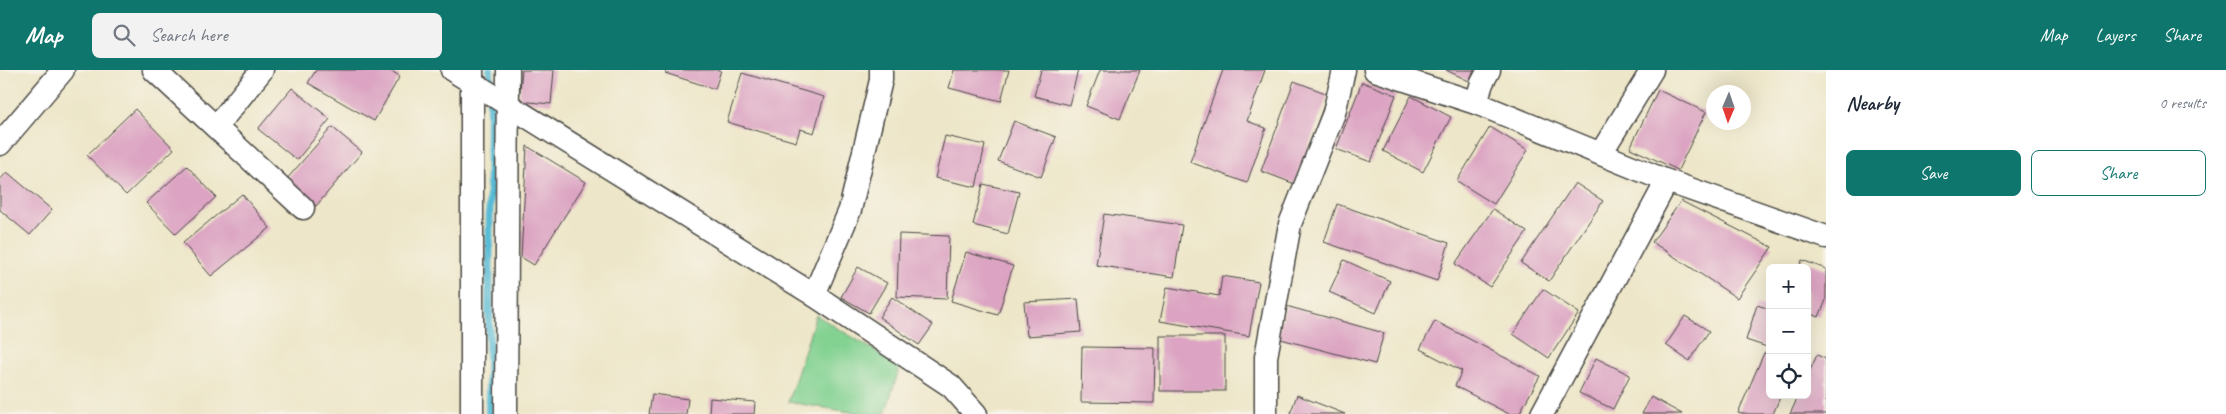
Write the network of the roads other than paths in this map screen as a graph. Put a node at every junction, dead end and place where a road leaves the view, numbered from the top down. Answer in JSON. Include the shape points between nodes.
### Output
{"nodes":[{"id":1,"x":63,"y":70,"type":"edge"},
{"id":2,"x":154,"y":70,"type":"edge"},
{"id":3,"x":262,"y":70,"type":"edge"},
{"id":4,"x":452,"y":70,"type":"edge"},
{"id":5,"x":508,"y":70,"type":"edge"},
{"id":6,"x":881,"y":70,"type":"edge"},
{"id":7,"x":1344,"y":70,"type":"edge"},
{"id":8,"x":1375,"y":70,"type":"edge"},
{"id":9,"x":1488,"y":70,"type":"edge"},
{"id":10,"x":1652,"y":70,"type":"edge"},
{"id":11,"x":486,"y":88,"type":"edge"},
{"id":12,"x":1476,"y":103,"type":"junction"},
{"id":13,"x":216,"y":127,"type":"junction"},
{"id":14,"x":0,"y":144,"type":"edge"},
{"id":15,"x":1601,"y":153,"type":"junction"},
{"id":16,"x":1667,"y":180,"type":"junction"},
{"id":17,"x":303,"y":208,"type":"dead end"},
{"id":18,"x":1826,"y":237,"type":"edge"},
{"id":19,"x":814,"y":295,"type":"junction"},
{"id":20,"x":472,"y":414,"type":"edge"},
{"id":21,"x":506,"y":414,"type":"edge"},
{"id":22,"x":976,"y":414,"type":"edge"},
{"id":23,"x":1266,"y":414,"type":"edge"},
{"id":24,"x":1542,"y":414,"type":"edge"}],
"edges":[{"from":1,"to":14,"type":"street"},
{"from":2,"to":13,"type":"street"},
{"from":3,"to":13,"type":"street"},
{"from":4,"to":11,"type":"street"},
{"from":5,"to":11,"type":"street"},
{"from":6,"to":19,"type":"street","via":[[850,210]]},
{"from":7,"to":23,"type":"street","via":[[1334,112],[1290,224],[1266,357]]},
{"from":8,"to":12,"type":"street"},
{"from":9,"to":12,"type":"street"},
{"from":10,"to":15,"type":"street"},
{"from":11,"to":19,"type":"street"},
{"from":11,"to":20,"type":"street"},
{"from":11,"to":21,"type":"street"},
{"from":12,"to":15,"type":"street"},
{"from":13,"to":17,"type":"street"},
{"from":15,"to":16,"type":"street"},
{"from":16,"to":18,"type":"street"},
{"from":16,"to":24,"type":"street"},
{"from":19,"to":22,"type":"street","via":[[951,386]]}]}
